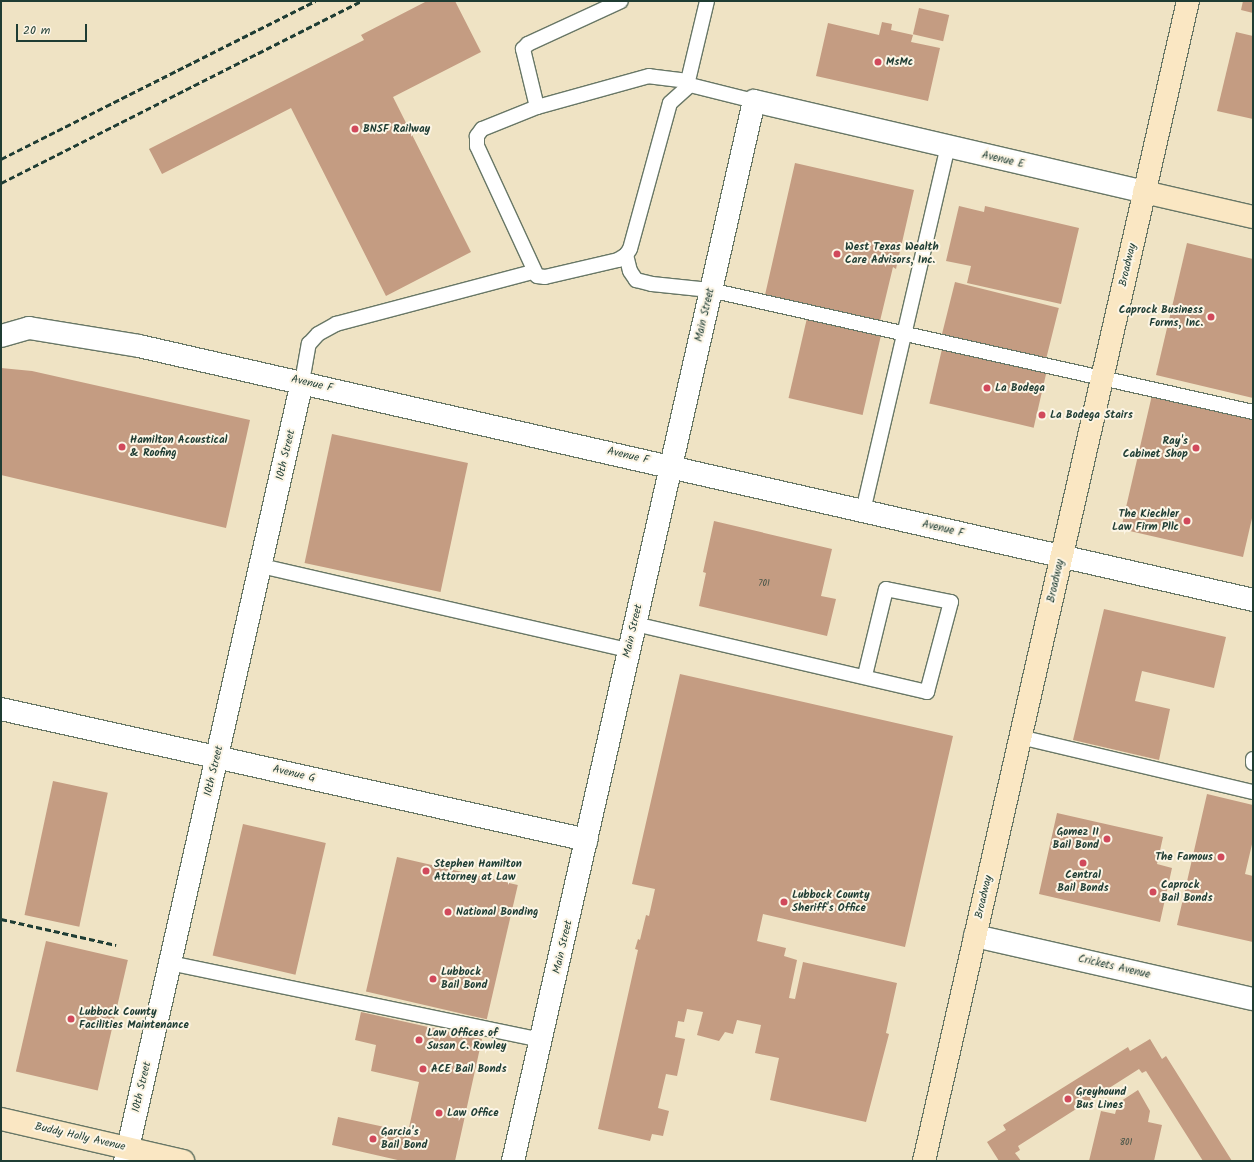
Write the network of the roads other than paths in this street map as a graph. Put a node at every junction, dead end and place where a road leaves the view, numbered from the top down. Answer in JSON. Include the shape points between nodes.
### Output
{"nodes":[{"id":1,"x":621,"y":1,"type":"edge"},
{"id":2,"x":707,"y":1,"type":"edge"},
{"id":3,"x":1188,"y":1,"type":"edge"},
{"id":4,"x":689,"y":83,"type":"junction"},
{"id":5,"x":754,"y":101,"type":"junction"},
{"id":6,"x":537,"y":107,"type":"junction"},
{"id":7,"x":948,"y":147,"type":"junction"},
{"id":8,"x":1144,"y":192,"type":"junction"},
{"id":9,"x":1253,"y":217,"type":"edge"},
{"id":10,"x":626,"y":255,"type":"junction"},
{"id":11,"x":533,"y":272,"type":"junction"},
{"id":12,"x":710,"y":290,"type":"junction"},
{"id":13,"x":904,"y":333,"type":"junction"},
{"id":14,"x":1,"y":336,"type":"edge"},
{"id":15,"x":1102,"y":378,"type":"junction"},
{"id":16,"x":302,"y":382,"type":"junction"},
{"id":17,"x":1253,"y":412,"type":"edge"},
{"id":18,"x":670,"y":466,"type":"junction"},
{"id":19,"x":863,"y":511,"type":"junction"},
{"id":20,"x":1061,"y":557,"type":"junction"},
{"id":21,"x":260,"y":566,"type":"junction"},
{"id":22,"x":1253,"y":600,"type":"edge"},
{"id":23,"x":635,"y":624,"type":"junction"},
{"id":24,"x":629,"y":650,"type":"junction"},
{"id":25,"x":865,"y":675,"type":"junction"},
{"id":26,"x":1,"y":709,"type":"edge"},
{"id":27,"x":1020,"y":737,"type":"junction"},
{"id":28,"x":217,"y":757,"type":"junction"},
{"id":29,"x":1253,"y":759,"type":"edge"},
{"id":30,"x":1253,"y":763,"type":"edge"},
{"id":31,"x":1253,"y":792,"type":"edge"},
{"id":32,"x":587,"y":840,"type":"junction"},
{"id":33,"x":975,"y":936,"type":"junction"},
{"id":34,"x":170,"y":963,"type":"junction"},
{"id":35,"x":1253,"y":999,"type":"edge"},
{"id":36,"x":541,"y":1040,"type":"junction"},
{"id":37,"x":1,"y":1119,"type":"edge"},
{"id":38,"x":127,"y":1155,"type":"edge"},
{"id":39,"x":183,"y":1161,"type":"edge"},
{"id":40,"x":513,"y":1161,"type":"edge"},
{"id":41,"x":924,"y":1161,"type":"edge"}],
"edges":[{"from":1,"to":6,"type":"lane","via":[[528,44],[523,49]]},
{"from":2,"to":4,"type":"lane"},
{"from":3,"to":8,"type":"main road","name":"Broadway"},
{"from":4,"to":5,"type":"lane"},
{"from":4,"to":6,"type":"lane","via":[[649,76]]},
{"from":4,"to":10,"type":"lane","via":[[670,103],[630,250]]},
{"from":5,"to":7,"type":"street","name":"Avenue E"},
{"from":5,"to":12,"type":"street","name":"Main Street"},
{"from":6,"to":11,"type":"lane","via":[[482,129],[477,136],[477,146]]},
{"from":7,"to":8,"type":"street","name":"Avenue E"},
{"from":7,"to":13,"type":"lane"},
{"from":8,"to":9,"type":"main road","name":"Avenue E"},
{"from":8,"to":15,"type":"main road","name":"Broadway"},
{"from":10,"to":11,"type":"lane","via":[[618,260],[545,277],[537,276]]},
{"from":10,"to":12,"type":"lane","via":[[630,271],[636,280]]},
{"from":11,"to":16,"type":"lane","via":[[336,324],[318,334],[309,344]]},
{"from":12,"to":13,"type":"lane"},
{"from":12,"to":18,"type":"street","name":"Main Street"},
{"from":13,"to":15,"type":"lane"},
{"from":13,"to":19,"type":"lane"},
{"from":14,"to":16,"type":"street","name":"Avenue F","via":[[29,328],[139,346]]},
{"from":15,"to":17,"type":"lane"},
{"from":15,"to":20,"type":"main road","name":"Broadway"},
{"from":16,"to":18,"type":"street","name":"Avenue F"},
{"from":16,"to":21,"type":"street","name":"10th Street"},
{"from":18,"to":19,"type":"street","name":"Avenue F"},
{"from":18,"to":23,"type":"street","name":"Main Street"},
{"from":19,"to":20,"type":"street","name":"Avenue F"},
{"from":20,"to":22,"type":"street","name":"Avenue F"},
{"from":20,"to":27,"type":"main road","name":"Broadway"},
{"from":21,"to":24,"type":"lane"},
{"from":21,"to":28,"type":"street","name":"10th Street"},
{"from":23,"to":24,"type":"street","name":"Main Street"},
{"from":23,"to":25,"type":"lane"},
{"from":24,"to":32,"type":"street","name":"Main Street"},
{"from":25,"to":25,"type":"lane","via":[[927,692],[951,602],[886,590]]},
{"from":26,"to":28,"type":"street","name":"Avenue G"},
{"from":27,"to":31,"type":"lane"},
{"from":27,"to":33,"type":"main road","name":"Broadway"},
{"from":28,"to":32,"type":"street","name":"Avenue G"},
{"from":28,"to":34,"type":"street","name":"10th Street"},
{"from":29,"to":30,"type":"lane"},
{"from":32,"to":36,"type":"street","name":"Main Street"},
{"from":33,"to":35,"type":"street","name":"Crickets Avenue"},
{"from":33,"to":41,"type":"main road","name":"Broadway"},
{"from":34,"to":36,"type":"lane"},
{"from":34,"to":38,"type":"street","name":"10th Street"},
{"from":36,"to":40,"type":"street","name":"Main Street"},
{"from":37,"to":38,"type":"main road","name":"Buddy Holly Avenue"},
{"from":38,"to":39,"type":"main road","name":"Buddy Holly Avenue"}]}
